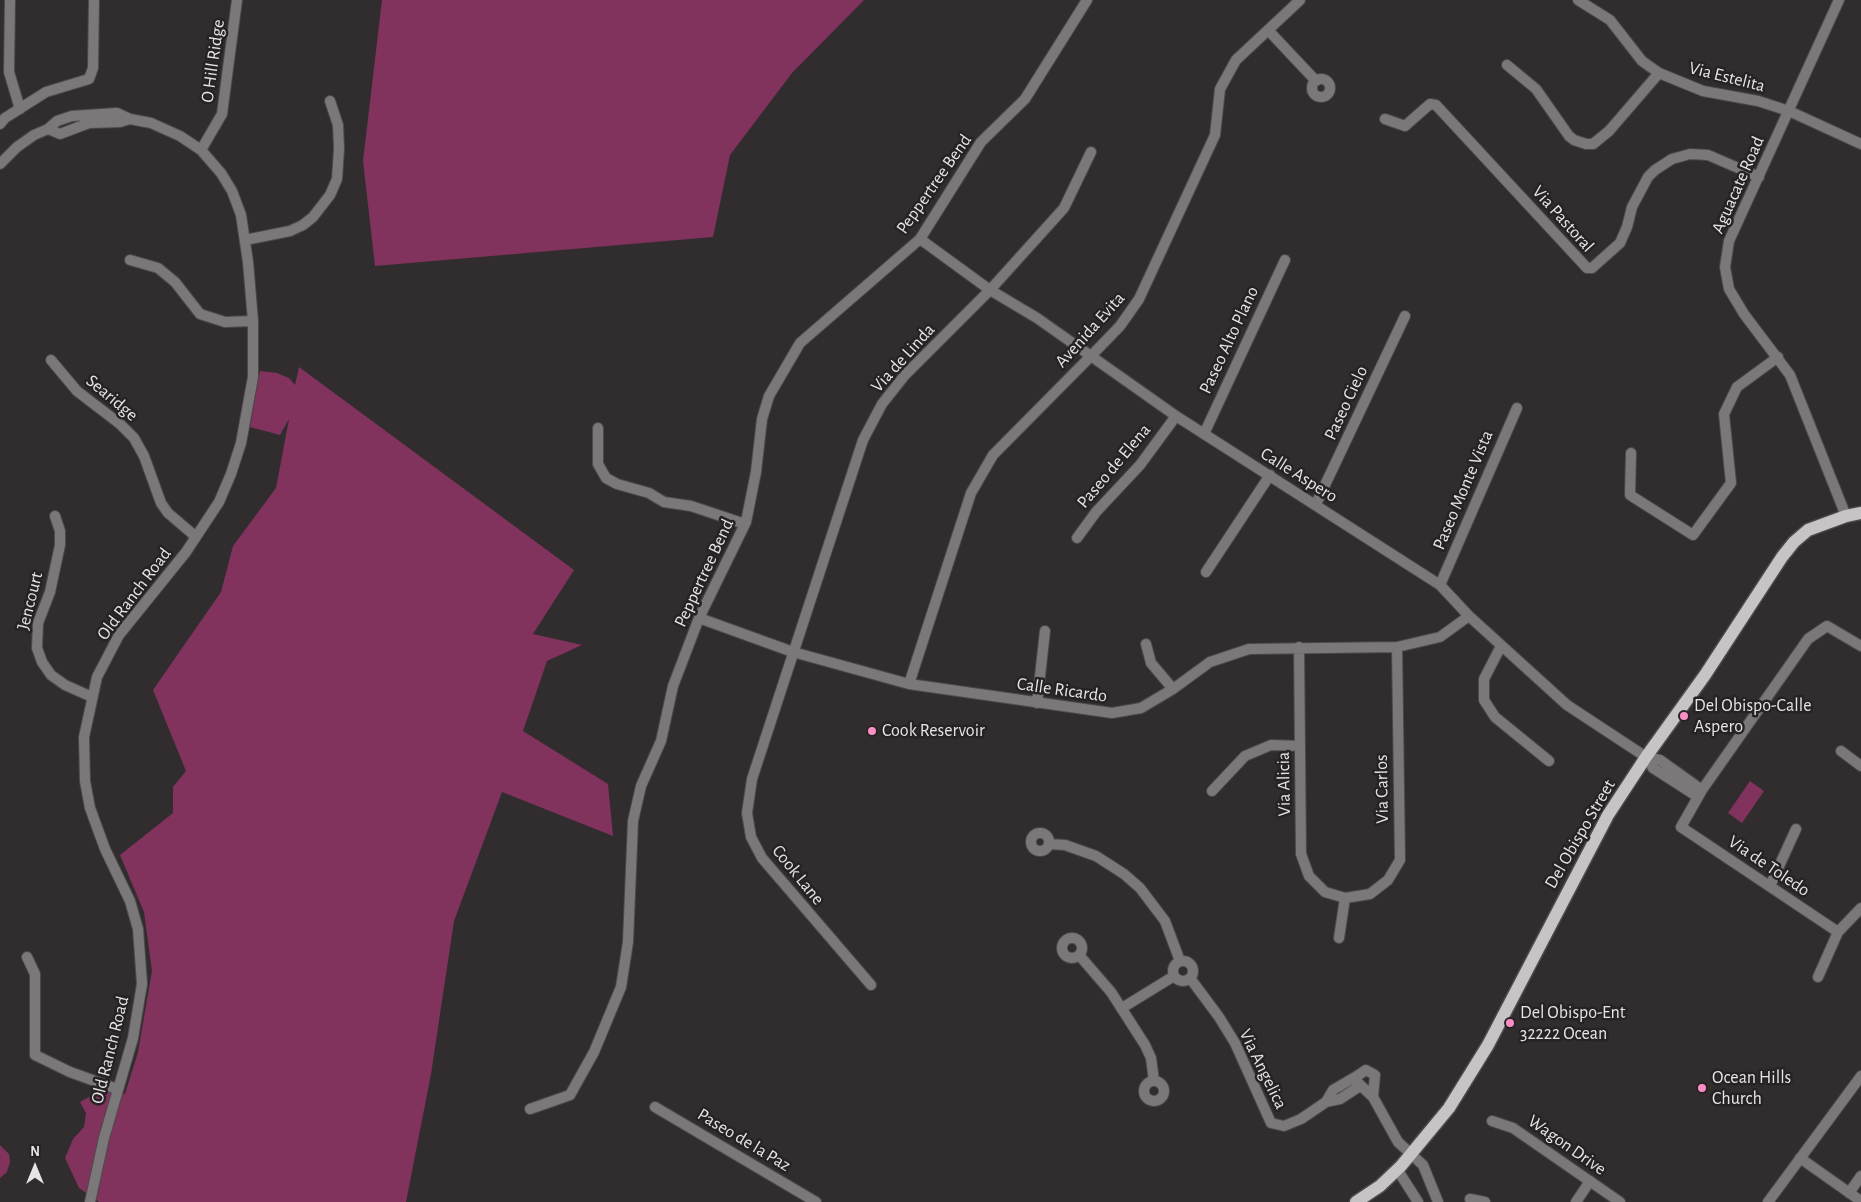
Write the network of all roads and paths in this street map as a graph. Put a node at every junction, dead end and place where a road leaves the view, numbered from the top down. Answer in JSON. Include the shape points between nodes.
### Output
{"nodes":[{"id":1,"x":10,"y":0,"type":"edge"},
{"id":2,"x":94,"y":0,"type":"edge"},
{"id":3,"x":237,"y":0,"type":"edge"},
{"id":4,"x":1087,"y":0,"type":"edge"},
{"id":5,"x":1300,"y":0,"type":"edge"},
{"id":6,"x":1578,"y":0,"type":"edge"},
{"id":7,"x":1839,"y":0,"type":"edge"},
{"id":8,"x":1268,"y":30,"type":"junction"},
{"id":9,"x":1507,"y":65,"type":"dead end"},
{"id":10,"x":1658,"y":73,"type":"junction"},
{"id":11,"x":1316,"y":81,"type":"dead end"},
{"id":12,"x":330,"y":101,"type":"dead end"},
{"id":13,"x":20,"y":109,"type":"junction"},
{"id":14,"x":1789,"y":111,"type":"junction"},
{"id":15,"x":1385,"y":119,"type":"dead end"},
{"id":16,"x":2,"y":120,"type":"edge"},
{"id":17,"x":1861,"y":144,"type":"edge"},
{"id":18,"x":201,"y":150,"type":"junction"},
{"id":19,"x":1091,"y":152,"type":"dead end"},
{"id":20,"x":0,"y":162,"type":"edge"},
{"id":21,"x":1759,"y":176,"type":"junction"},
{"id":22,"x":920,"y":239,"type":"junction"},
{"id":23,"x":245,"y":240,"type":"junction"},
{"id":24,"x":130,"y":260,"type":"dead end"},
{"id":25,"x":1285,"y":260,"type":"dead end"},
{"id":26,"x":990,"y":290,"type":"junction"},
{"id":27,"x":1405,"y":316,"type":"dead end"},
{"id":28,"x":253,"y":321,"type":"junction"},
{"id":29,"x":1092,"y":356,"type":"junction"},
{"id":30,"x":1778,"y":357,"type":"junction"},
{"id":31,"x":51,"y":360,"type":"dead end"},
{"id":32,"x":1517,"y":408,"type":"dead end"},
{"id":33,"x":1176,"y":416,"type":"junction"},
{"id":34,"x":598,"y":428,"type":"dead end"},
{"id":35,"x":1204,"y":434,"type":"junction"},
{"id":36,"x":1631,"y":452,"type":"dead end"},
{"id":37,"x":1270,"y":476,"type":"junction"},
{"id":38,"x":1316,"y":504,"type":"junction"},
{"id":39,"x":1861,"y":513,"type":"edge"},
{"id":40,"x":55,"y":516,"type":"dead end"},
{"id":41,"x":1846,"y":516,"type":"junction"},
{"id":42,"x":745,"y":524,"type":"junction"},
{"id":43,"x":195,"y":536,"type":"junction"},
{"id":44,"x":1077,"y":538,"type":"dead end"},
{"id":45,"x":1206,"y":572,"type":"dead end"},
{"id":46,"x":1440,"y":585,"type":"junction"},
{"id":47,"x":1469,"y":616,"type":"junction"},
{"id":48,"x":699,"y":618,"type":"junction"},
{"id":49,"x":1045,"y":631,"type":"dead end"},
{"id":50,"x":1146,"y":644,"type":"dead end"},
{"id":51,"x":1501,"y":646,"type":"junction"},
{"id":52,"x":1861,"y":646,"type":"edge"},
{"id":53,"x":1299,"y":647,"type":"junction"},
{"id":54,"x":1397,"y":647,"type":"junction"},
{"id":55,"x":793,"y":652,"type":"junction"},
{"id":56,"x":909,"y":684,"type":"junction"},
{"id":57,"x":1173,"y":689,"type":"junction"},
{"id":58,"x":92,"y":697,"type":"junction"},
{"id":59,"x":1037,"y":703,"type":"junction"},
{"id":60,"x":1300,"y":746,"type":"junction"},
{"id":61,"x":1841,"y":751,"type":"dead end"},
{"id":62,"x":1646,"y":757,"type":"junction"},
{"id":63,"x":1550,"y":761,"type":"dead end"},
{"id":64,"x":1861,"y":766,"type":"edge"},
{"id":65,"x":1212,"y":791,"type":"dead end"},
{"id":66,"x":1700,"y":793,"type":"junction"},
{"id":67,"x":1796,"y":829,"type":"dead end"},
{"id":68,"x":1049,"y":844,"type":"dead end"},
{"id":69,"x":1770,"y":886,"type":"junction"},
{"id":70,"x":1345,"y":898,"type":"junction"},
{"id":71,"x":1861,"y":908,"type":"edge"},
{"id":72,"x":1838,"y":932,"type":"junction"},
{"id":73,"x":1339,"y":938,"type":"dead end"},
{"id":74,"x":1079,"y":955,"type":"dead end"},
{"id":75,"x":26,"y":957,"type":"dead end"},
{"id":76,"x":1180,"y":961,"type":"junction"},
{"id":77,"x":1174,"y":976,"type":"junction"},
{"id":78,"x":1818,"y":977,"type":"dead end"},
{"id":79,"x":1190,"y":978,"type":"junction"},
{"id":80,"x":871,"y":985,"type":"dead end"},
{"id":81,"x":1122,"y":1008,"type":"junction"},
{"id":82,"x":1861,"y":1076,"type":"edge"},
{"id":83,"x":1359,"y":1081,"type":"junction"},
{"id":84,"x":1154,"y":1082,"type":"dead end"},
{"id":85,"x":118,"y":1089,"type":"junction"},
{"id":86,"x":1373,"y":1097,"type":"junction"},
{"id":87,"x":655,"y":1107,"type":"dead end"},
{"id":88,"x":530,"y":1109,"type":"dead end"},
{"id":89,"x":1492,"y":1121,"type":"dead end"},
{"id":90,"x":1411,"y":1154,"type":"junction"},
{"id":91,"x":1800,"y":1158,"type":"junction"},
{"id":92,"x":1397,"y":1169,"type":"junction"},
{"id":93,"x":1861,"y":1176,"type":"edge"},
{"id":94,"x":1590,"y":1181,"type":"junction"},
{"id":95,"x":1849,"y":1193,"type":"junction"},
{"id":96,"x":1470,"y":1199,"type":"dead end"},
{"id":97,"x":1861,"y":1201,"type":"edge"},
{"id":98,"x":90,"y":1202,"type":"edge"},
{"id":99,"x":816,"y":1202,"type":"edge"},
{"id":100,"x":1356,"y":1202,"type":"edge"},
{"id":101,"x":1418,"y":1202,"type":"edge"},
{"id":102,"x":1438,"y":1202,"type":"edge"},
{"id":103,"x":1485,"y":1202,"type":"edge"},
{"id":104,"x":1576,"y":1202,"type":"edge"},
{"id":105,"x":1620,"y":1202,"type":"edge"},
{"id":106,"x":1768,"y":1202,"type":"edge"}],
"edges":[{"from":1,"to":13,"type":"street","via":[[9,72]]},
{"from":2,"to":13,"type":"street","via":[[93,68],[88,79],[46,92]]},
{"from":3,"to":18,"type":"street","name":"O Hill Ridge","via":[[222,114]]},
{"from":4,"to":22,"type":"street","name":"Peppertree Bend","via":[[1025,99],[982,142]]},
{"from":5,"to":8,"type":"street","name":"Avenida Evita"},
{"from":6,"to":10,"type":"street","name":"Via Estelita","via":[[1610,20],[1642,61]]},
{"from":7,"to":14,"type":"street","name":"Aguacate Road"},
{"from":8,"to":11,"type":"street"},
{"from":8,"to":29,"type":"street","name":"Avenida Evita","via":[[1236,60],[1220,89],[1215,134],[1139,300]]},
{"from":9,"to":10,"type":"street","via":[[1536,89],[1569,136],[1586,144],[1593,144],[1610,131]]},
{"from":10,"to":14,"type":"street","name":"Via Estelita","via":[[1703,91],[1758,101]]},
{"from":12,"to":23,"type":"street","via":[[338,125],[339,149],[337,179],[330,195],[303,225],[290,231]]},
{"from":13,"to":16,"type":"street"},
{"from":14,"to":17,"type":"street","name":"Via Estelita"},
{"from":14,"to":21,"type":"street","name":"Aguacate Road"},
{"from":15,"to":21,"type":"street","name":"Via Pastoral","via":[[1406,126],[1430,104],[1436,106],[1588,268],[1620,243],[1639,192],[1648,177],[1663,164],[1699,153],[1717,157]]},
{"from":18,"to":20,"type":"street","name":"Old Ranch Road","via":[[151,123],[130,119],[89,123],[60,134],[48,129],[17,146]]},
{"from":18,"to":23,"type":"street","name":"Old Ranch Road","via":[[232,190]]},
{"from":19,"to":26,"type":"street","name":"Via de Linda","via":[[1064,208]]},
{"from":21,"to":30,"type":"street","name":"Aguacate Road","via":[[1729,241],[1725,267],[1729,289],[1735,300]]},
{"from":22,"to":26,"type":"street","name":"Calle Aspero"},
{"from":22,"to":42,"type":"street","name":"Peppertree Bend","via":[[800,343],[769,396],[762,419],[756,472]]},
{"from":23,"to":28,"type":"street","name":"Old Ranch Road"},
{"from":24,"to":28,"type":"street","via":[[158,268],[175,282],[200,314],[225,322]]},
{"from":25,"to":35,"type":"street","name":"Paseo Alto Plano"},
{"from":26,"to":29,"type":"street","name":"Calle Aspero"},
{"from":26,"to":55,"type":"street","name":"Via de Linda","via":[[905,375],[882,404],[863,440]]},
{"from":27,"to":38,"type":"street","name":"Paseo Cielo"},
{"from":28,"to":43,"type":"street","name":"Old Ranch Road","via":[[253,377],[241,443],[219,502]]},
{"from":29,"to":33,"type":"street","name":"Calle Aspero"},
{"from":29,"to":56,"type":"street","name":"Avenida Evita","via":[[993,455],[971,493]]},
{"from":30,"to":36,"type":"street","via":[[1737,387],[1724,414],[1731,483],[1692,535],[1630,495]]},
{"from":30,"to":41,"type":"street","name":"Aguacate Road","via":[[1800,398]]},
{"from":31,"to":43,"type":"street","name":"Searidge","via":[[77,391],[134,438],[161,503]]},
{"from":32,"to":46,"type":"street","name":"Paseo Monte Vista"},
{"from":33,"to":35,"type":"street","name":"Calle Aspero"},
{"from":33,"to":44,"type":"street","name":"Paseo de Elena","via":[[1140,465],[1096,512]]},
{"from":34,"to":42,"type":"street","via":[[598,464],[606,478],[649,493],[664,502],[691,506]]},
{"from":35,"to":37,"type":"street","name":"Calle Aspero"},
{"from":37,"to":38,"type":"street","name":"Calle Aspero"},
{"from":37,"to":45,"type":"street"},
{"from":38,"to":46,"type":"street","name":"Calle Aspero"},
{"from":39,"to":41,"type":"main road","name":"Del Obispo Street"},
{"from":40,"to":58,"type":"street","name":"Jencourt","via":[[60,545],[50,592],[38,623],[37,648],[51,674],[65,685]]},
{"from":41,"to":62,"type":"main road","name":"Del Obispo Street","via":[[1808,530],[1794,542]]},
{"from":42,"to":48,"type":"street","name":"Peppertree Bend"},
{"from":43,"to":58,"type":"street","name":"Old Ranch Road","via":[[186,552],[119,636],[96,677]]},
{"from":46,"to":47,"type":"street","name":"Calle Aspero"},
{"from":47,"to":51,"type":"street","name":"Calle Aspero"},
{"from":47,"to":54,"type":"street","name":"Calle Ricardo","via":[[1440,637]]},
{"from":48,"to":55,"type":"street","name":"Calle Ricardo"},
{"from":48,"to":88,"type":"street","name":"Peppertree Bend","via":[[673,686],[661,741],[641,786],[633,821],[628,942],[621,988],[594,1052],[570,1095]]},
{"from":49,"to":59,"type":"street"},
{"from":50,"to":57,"type":"street","via":[[1151,662]]},
{"from":51,"to":62,"type":"street","name":"Calle Aspero","via":[[1567,705]]},
{"from":51,"to":63,"type":"street","via":[[1484,679],[1484,700],[1495,717]]},
{"from":52,"to":66,"type":"street","via":[[1827,626],[1808,639]]},
{"from":53,"to":54,"type":"street","name":"Calle Ricardo"},
{"from":53,"to":57,"type":"street","name":"Calle Ricardo","via":[[1249,649],[1218,659]]},
{"from":53,"to":60,"type":"street","name":"Via Alicia"},
{"from":54,"to":70,"type":"street","name":"Via Carlos","via":[[1400,860],[1388,880],[1370,894]]},
{"from":55,"to":56,"type":"street","name":"Calle Ricardo"},
{"from":55,"to":80,"type":"street","name":"Cook Lane","via":[[752,780],[747,813],[751,837],[766,866]]},
{"from":56,"to":59,"type":"street","name":"Calle Ricardo"},
{"from":57,"to":59,"type":"street","name":"Calle Ricardo","via":[[1141,708],[1112,713]]},
{"from":58,"to":85,"type":"street","name":"Old Ranch Road","via":[[84,756],[90,808],[130,901],[141,956],[139,1013]]},
{"from":60,"to":65,"type":"street","via":[[1271,746],[1245,756]]},
{"from":60,"to":70,"type":"street","name":"Via Alicia","via":[[1301,854],[1309,876],[1326,892]]},
{"from":61,"to":64,"type":"street"},
{"from":62,"to":66,"type":"street","name":"Calle Aspero","via":[[1660,760]]},
{"from":62,"to":90,"type":"main road","name":"Del Obispo Street","via":[[1608,815],[1488,1044],[1449,1108]]},
{"from":66,"to":69,"type":"street","name":"Via de Toledo","via":[[1681,828]]},
{"from":67,"to":69,"type":"street"},
{"from":68,"to":76,"type":"street","name":"Via Angelica","via":[[1065,845],[1096,856],[1140,888],[1165,921]]},
{"from":69,"to":72,"type":"street","name":"Via de Toledo"},
{"from":70,"to":73,"type":"street"},
{"from":71,"to":72,"type":"street"},
{"from":72,"to":78,"type":"street"},
{"from":74,"to":81,"type":"street"},
{"from":75,"to":85,"type":"street","via":[[35,974],[35,1055]]},
{"from":76,"to":77,"type":"street","via":[[1175,964]]},
{"from":76,"to":79,"type":"street","name":"Via Angelica","via":[[1192,965]]},
{"from":77,"to":79,"type":"street","via":[[1182,980]]},
{"from":77,"to":81,"type":"street"},
{"from":79,"to":83,"type":"street","name":"Via Angelica","via":[[1235,1043],[1271,1122],[1277,1126],[1292,1124],[1311,1114],[1326,1102],[1333,1090]]},
{"from":81,"to":84,"type":"street","via":[[1151,1058]]},
{"from":82,"to":91,"type":"street"},
{"from":83,"to":86,"type":"street"},
{"from":83,"to":86,"type":"street","via":[[1366,1070],[1375,1075]]},
{"from":85,"to":98,"type":"street","name":"Old Ranch Road"},
{"from":86,"to":90,"type":"street","via":[[1398,1142]]},
{"from":87,"to":99,"type":"street","name":"Paseo de la Paz"},
{"from":89,"to":94,"type":"street","name":"Wagon Drive","via":[[1514,1128]]},
{"from":90,"to":92,"type":"main road","name":"Del Obispo Street"},
{"from":90,"to":102,"type":"street","via":[[1423,1165]]},
{"from":91,"to":95,"type":"street"},
{"from":91,"to":106,"type":"street"},
{"from":92,"to":100,"type":"main road","name":"Del Obispo Street","via":[[1380,1186]]},
{"from":92,"to":101,"type":"street"},
{"from":93,"to":95,"type":"street"},
{"from":94,"to":104,"type":"street"},
{"from":94,"to":105,"type":"street","name":"Wagon Drive"},
{"from":95,"to":97,"type":"street"},
{"from":96,"to":103,"type":"street"}]}
